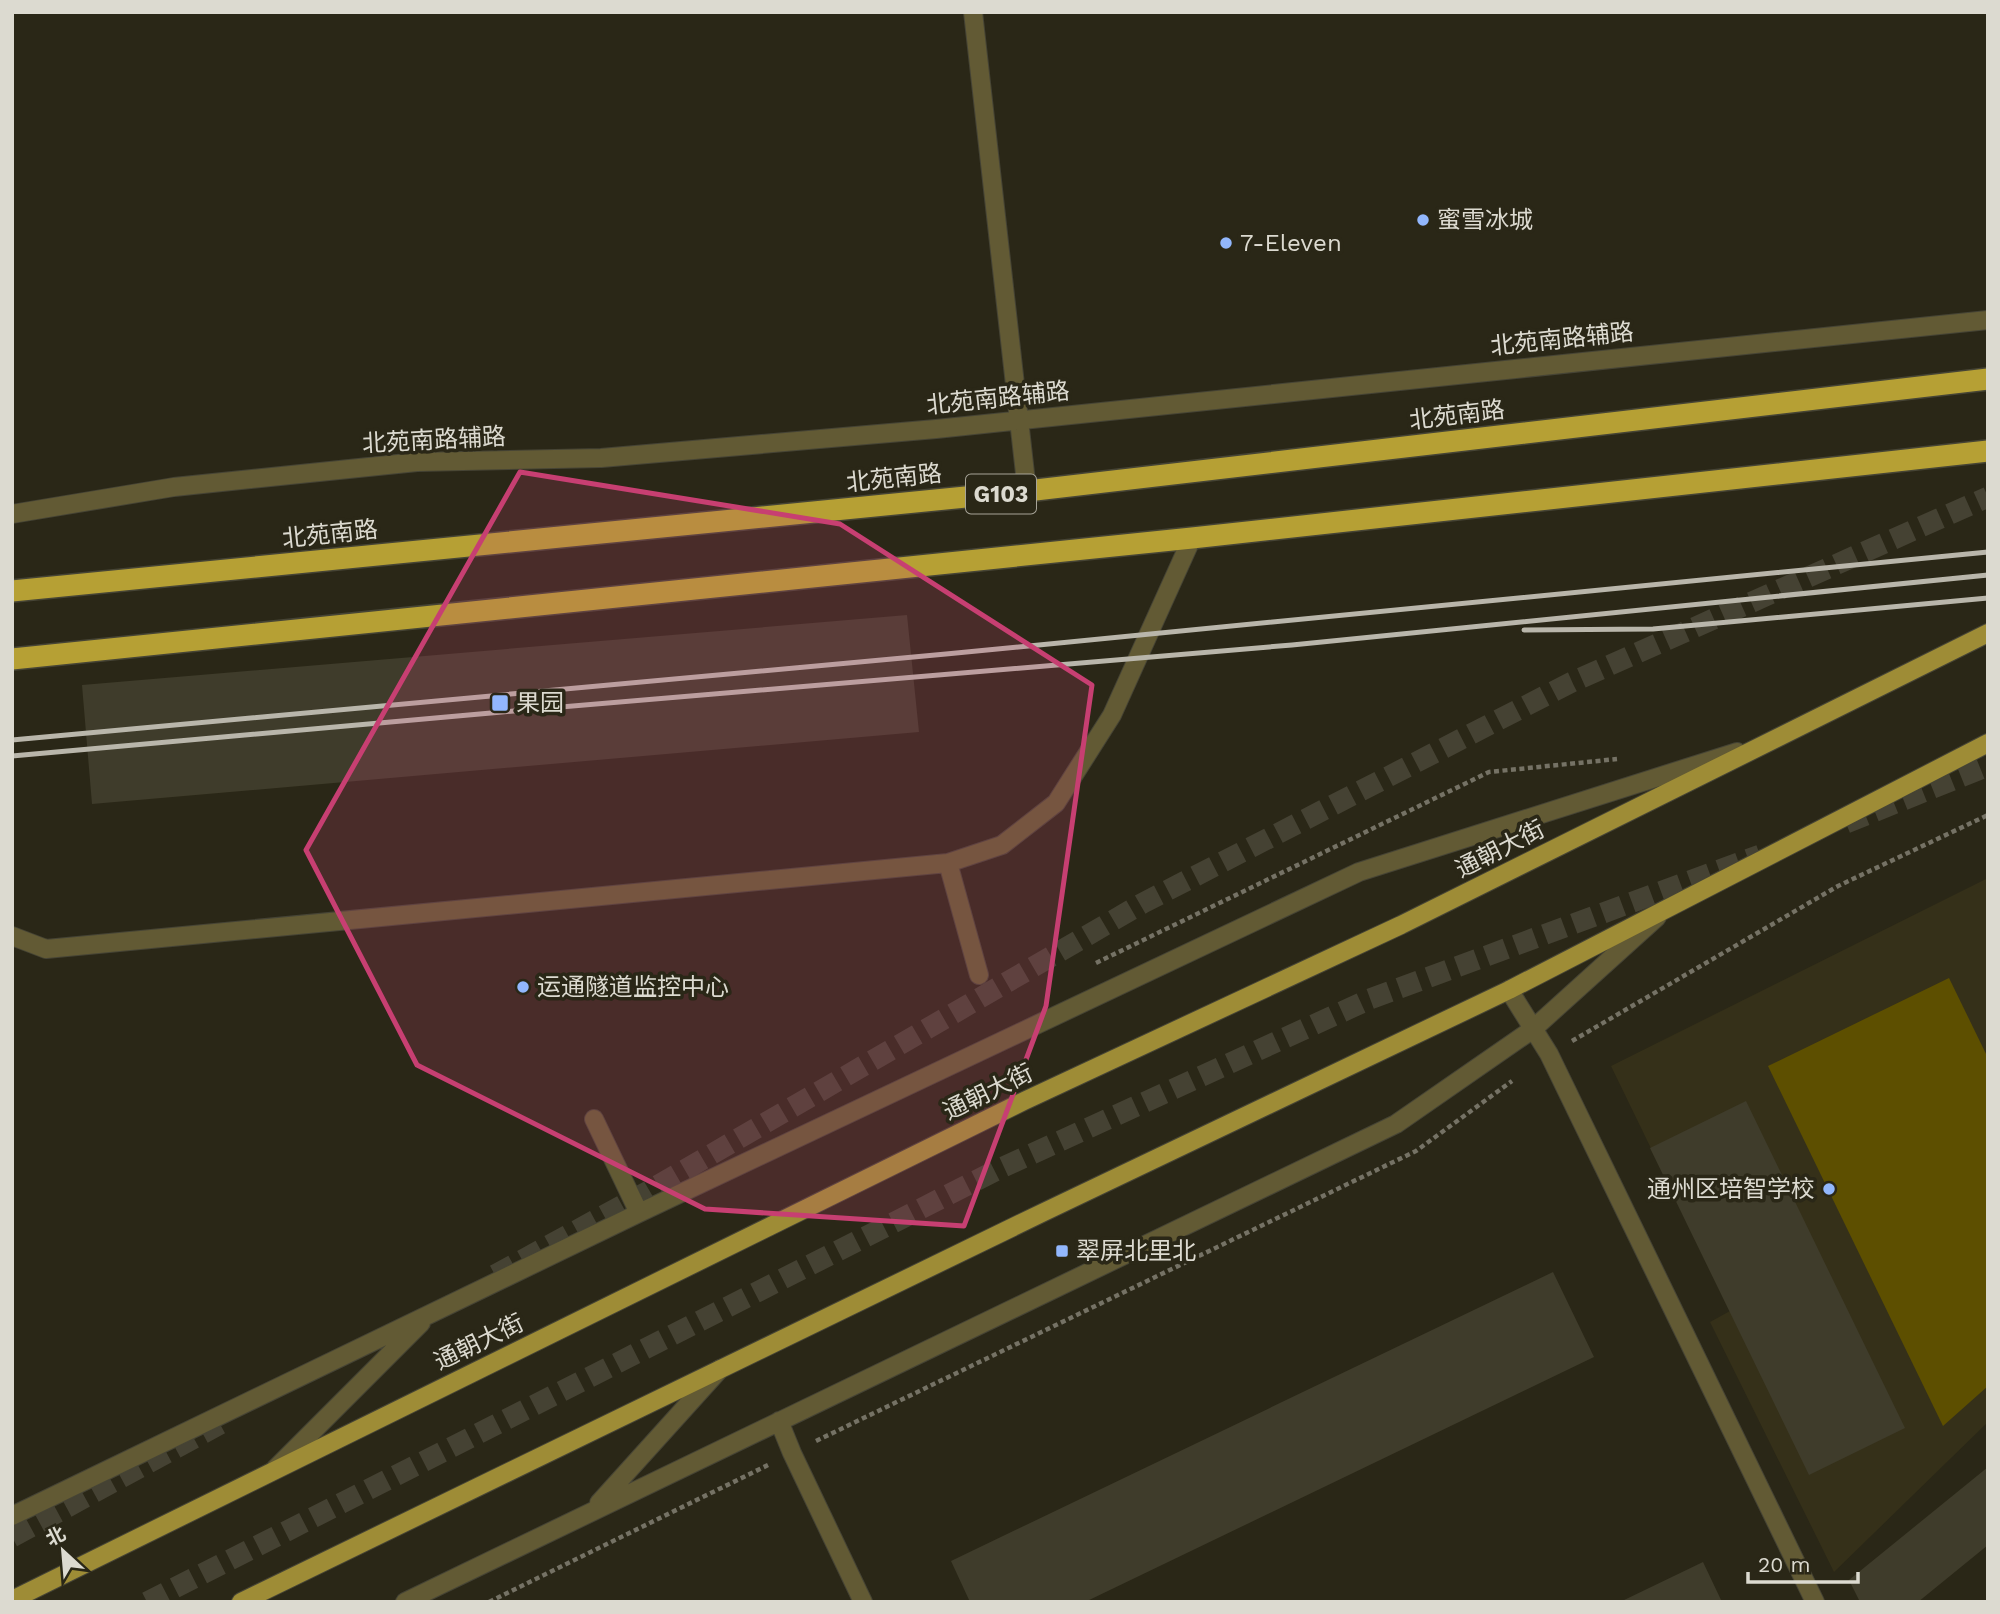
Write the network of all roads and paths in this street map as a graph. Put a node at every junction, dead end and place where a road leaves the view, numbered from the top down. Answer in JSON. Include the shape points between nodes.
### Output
{"nodes":[{"id":1,"x":972,"y":12,"type":"edge"},
{"id":2,"x":1988,"y":320,"type":"edge"},
{"id":3,"x":1988,"y":379,"type":"edge"},
{"id":4,"x":1018,"y":421,"type":"junction"},
{"id":5,"x":1988,"y":451,"type":"edge"},
{"id":6,"x":1027,"y":491,"type":"junction"},
{"id":7,"x":12,"y":514,"type":"edge"},
{"id":8,"x":1192,"y":538,"type":"junction"},
{"id":9,"x":12,"y":591,"type":"edge"},
{"id":10,"x":1988,"y":633,"type":"edge"},
{"id":11,"x":12,"y":660,"type":"edge"},
{"id":12,"x":1767,"y":743,"type":"junction"},
{"id":13,"x":1988,"y":743,"type":"edge"},
{"id":14,"x":948,"y":863,"type":"junction"},
{"id":15,"x":1665,"y":910,"type":"junction"},
{"id":16,"x":12,"y":936,"type":"edge"},
{"id":17,"x":979,"y":975,"type":"dead end"},
{"id":18,"x":1509,"y":990,"type":"junction"},
{"id":19,"x":1533,"y":1029,"type":"junction"},
{"id":20,"x":594,"y":1119,"type":"dead end"},
{"id":21,"x":639,"y":1213,"type":"junction"},
{"id":22,"x":431,"y":1314,"type":"junction"},
{"id":23,"x":720,"y":1369,"type":"junction"},
{"id":24,"x":779,"y":1421,"type":"junction"},
{"id":25,"x":274,"y":1470,"type":"junction"},
{"id":26,"x":592,"y":1511,"type":"junction"},
{"id":27,"x":12,"y":1516,"type":"edge"},
{"id":28,"x":12,"y":1600,"type":"edge"},
{"id":29,"x":241,"y":1602,"type":"edge"},
{"id":30,"x":404,"y":1602,"type":"edge"},
{"id":31,"x":863,"y":1602,"type":"edge"},
{"id":32,"x":1815,"y":1602,"type":"edge"}],
"edges":[{"from":1,"to":4,"type":"street"},
{"from":2,"to":4,"type":"street","name":"北苑南路辅路"},
{"from":3,"to":6,"type":"highway","name":"北苑南路","number":"G103"},
{"from":4,"to":6,"type":"street"},
{"from":4,"to":7,"type":"street","name":"北苑南路辅路","via":[[601,458],[417,462],[174,487]]},
{"from":5,"to":8,"type":"highway"},
{"from":6,"to":9,"type":"highway","name":"北苑南路","number":"G103"},
{"from":8,"to":11,"type":"highway"},
{"from":8,"to":14,"type":"street","via":[[1112,715],[1055,803],[1002,845]]},
{"from":10,"to":12,"type":"main road","name":"通朝大街"},
{"from":12,"to":21,"type":"street","via":[[1359,872]]},
{"from":12,"to":25,"type":"main road","name":"通朝大街"},
{"from":13,"to":15,"type":"main road"},
{"from":14,"to":16,"type":"street","via":[[46,949]]},
{"from":14,"to":17,"type":"street"},
{"from":15,"to":18,"type":"main road"},
{"from":15,"to":19,"type":"street"},
{"from":18,"to":19,"type":"street"},
{"from":18,"to":23,"type":"main road"},
{"from":19,"to":24,"type":"street","via":[[1396,1124]]},
{"from":19,"to":32,"type":"street"},
{"from":20,"to":21,"type":"street"},
{"from":21,"to":22,"type":"street"},
{"from":22,"to":25,"type":"street"},
{"from":22,"to":27,"type":"street"},
{"from":23,"to":26,"type":"street"},
{"from":23,"to":29,"type":"main road"},
{"from":24,"to":26,"type":"street"},
{"from":24,"to":31,"type":"street"},
{"from":25,"to":28,"type":"main road","name":"通朝大街"},
{"from":26,"to":30,"type":"street"}]}
